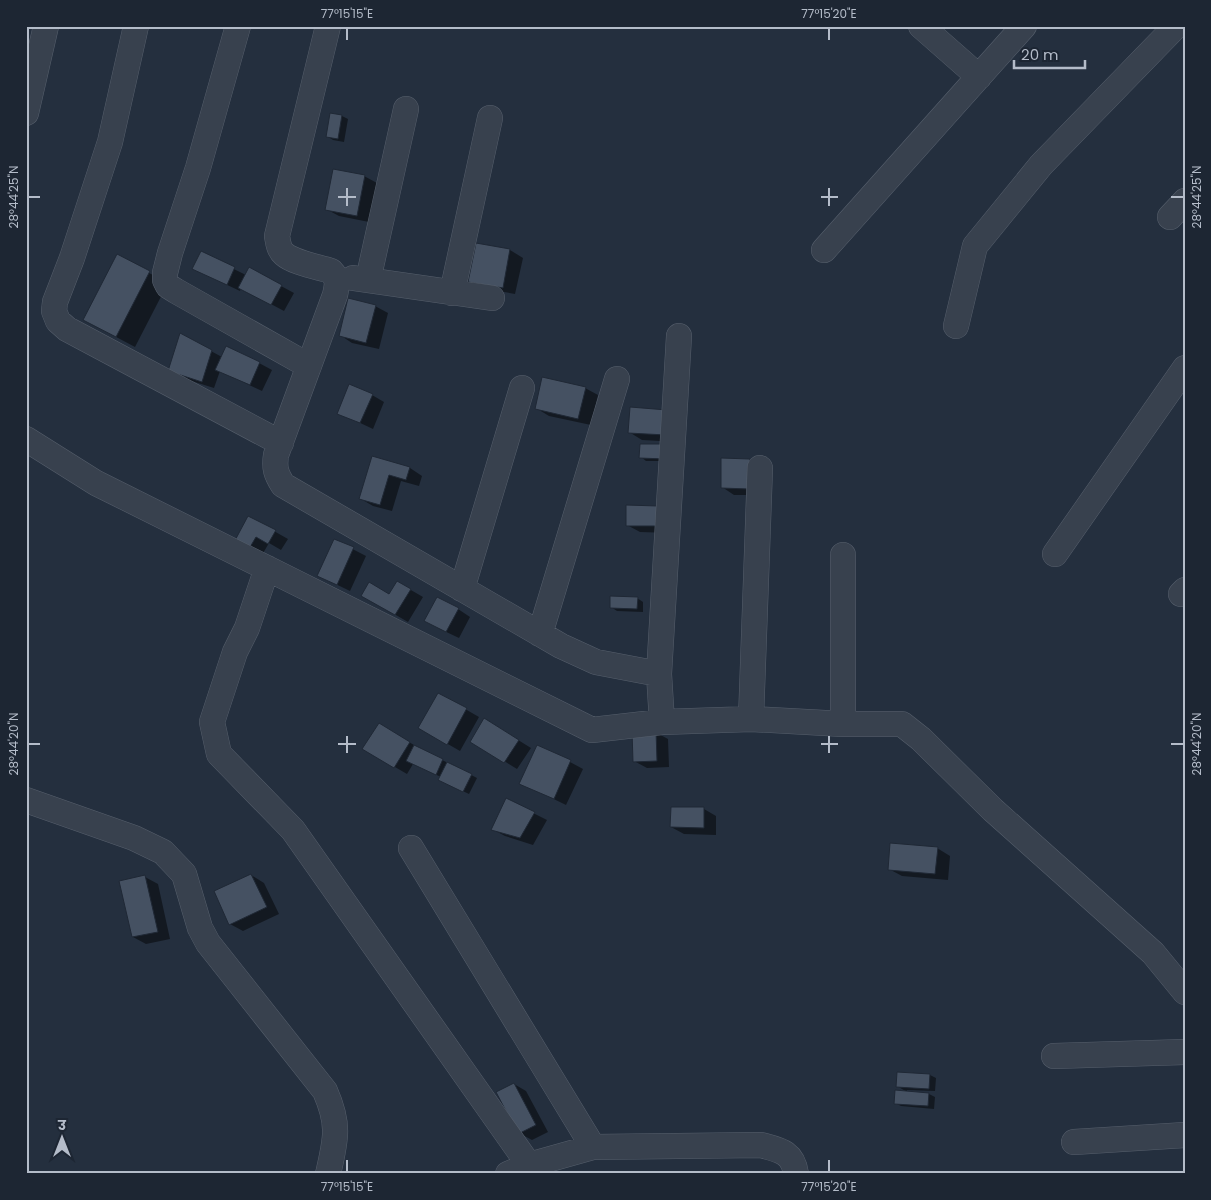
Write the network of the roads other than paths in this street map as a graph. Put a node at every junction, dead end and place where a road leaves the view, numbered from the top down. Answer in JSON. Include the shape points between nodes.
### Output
{"nodes":[{"id":1,"x":46,"y":26,"type":"edge"},
{"id":2,"x":136,"y":26,"type":"edge"},
{"id":3,"x":238,"y":26,"type":"edge"},
{"id":4,"x":328,"y":26,"type":"edge"},
{"id":5,"x":921,"y":26,"type":"edge"},
{"id":6,"x":1024,"y":26,"type":"edge"},
{"id":7,"x":1177,"y":30,"type":"edge"},
{"id":8,"x":979,"y":77,"type":"junction"},
{"id":9,"x":406,"y":109,"type":"dead end"},
{"id":10,"x":26,"y":113,"type":"edge"},
{"id":11,"x":490,"y":118,"type":"dead end"},
{"id":12,"x":824,"y":250,"type":"dead end"},
{"id":13,"x":336,"y":276,"type":"junction"},
{"id":14,"x":368,"y":280,"type":"junction"},
{"id":15,"x":452,"y":293,"type":"junction"},
{"id":16,"x":492,"y":298,"type":"dead end"},
{"id":17,"x":956,"y":326,"type":"dead end"},
{"id":18,"x":679,"y":336,"type":"dead end"},
{"id":19,"x":309,"y":366,"type":"junction"},
{"id":20,"x":1185,"y":368,"type":"edge"},
{"id":21,"x":617,"y":379,"type":"dead end"},
{"id":22,"x":522,"y":388,"type":"dead end"},
{"id":23,"x":26,"y":439,"type":"edge"},
{"id":24,"x":280,"y":443,"type":"junction"},
{"id":25,"x":760,"y":468,"type":"dead end"},
{"id":26,"x":1055,"y":554,"type":"dead end"},
{"id":27,"x":843,"y":556,"type":"dead end"},
{"id":28,"x":267,"y":568,"type":"junction"},
{"id":29,"x":462,"y":589,"type":"junction"},
{"id":30,"x":540,"y":634,"type":"junction"},
{"id":31,"x":659,"y":674,"type":"junction"},
{"id":32,"x":752,"y":719,"type":"junction"},
{"id":33,"x":662,"y":722,"type":"junction"},
{"id":34,"x":843,"y":724,"type":"junction"},
{"id":35,"x":26,"y":800,"type":"edge"},
{"id":36,"x":411,"y":848,"type":"dead end"},
{"id":37,"x":1185,"y":992,"type":"edge"},
{"id":38,"x":1185,"y":1052,"type":"edge"},
{"id":39,"x":1054,"y":1056,"type":"dead end"},
{"id":40,"x":1185,"y":1134,"type":"edge"},
{"id":41,"x":1074,"y":1142,"type":"dead end"},
{"id":42,"x":594,"y":1147,"type":"junction"},
{"id":43,"x":518,"y":1169,"type":"edge"},
{"id":44,"x":328,"y":1174,"type":"edge"},
{"id":45,"x":796,"y":1174,"type":"edge"}],
"edges":[{"from":1,"to":10,"type":"street"},
{"from":2,"to":24,"type":"street","via":[[110,142],[54,311],[58,321],[67,329]]},
{"from":3,"to":19,"type":"street","via":[[170,253],[165,280],[176,291]]},
{"from":4,"to":13,"type":"street","via":[[277,236],[283,254],[331,271]]},
{"from":5,"to":8,"type":"street"},
{"from":6,"to":8,"type":"street"},
{"from":7,"to":17,"type":"street","via":[[1041,165],[975,246]]},
{"from":8,"to":12,"type":"street"},
{"from":9,"to":14,"type":"street"},
{"from":11,"to":15,"type":"street"},
{"from":13,"to":14,"type":"street"},
{"from":13,"to":19,"type":"street","via":[[335,295]]},
{"from":14,"to":15,"type":"street"},
{"from":15,"to":16,"type":"street"},
{"from":18,"to":31,"type":"street"},
{"from":19,"to":24,"type":"street"},
{"from":20,"to":26,"type":"street"},
{"from":21,"to":30,"type":"street"},
{"from":22,"to":29,"type":"street"},
{"from":23,"to":28,"type":"street","via":[[96,483]]},
{"from":24,"to":29,"type":"street","via":[[274,467],[283,485]]},
{"from":25,"to":32,"type":"street"},
{"from":27,"to":34,"type":"street"},
{"from":28,"to":33,"type":"street","via":[[592,730]]},
{"from":28,"to":43,"type":"street","via":[[212,722],[219,754],[293,830]]},
{"from":29,"to":30,"type":"street"},
{"from":30,"to":31,"type":"street","via":[[596,662]]},
{"from":31,"to":33,"type":"street"},
{"from":32,"to":33,"type":"street"},
{"from":32,"to":34,"type":"street"},
{"from":34,"to":37,"type":"street","via":[[887,723],[907,727],[993,810],[1153,953]]},
{"from":35,"to":44,"type":"street","via":[[134,838],[164,852],[184,874],[200,928],[208,943],[325,1092],[336,1125]]},
{"from":36,"to":42,"type":"street"},
{"from":38,"to":39,"type":"street"},
{"from":40,"to":41,"type":"street"},
{"from":42,"to":43,"type":"street"},
{"from":42,"to":45,"type":"street","via":[[761,1145],[781,1150],[791,1158]]}]}
